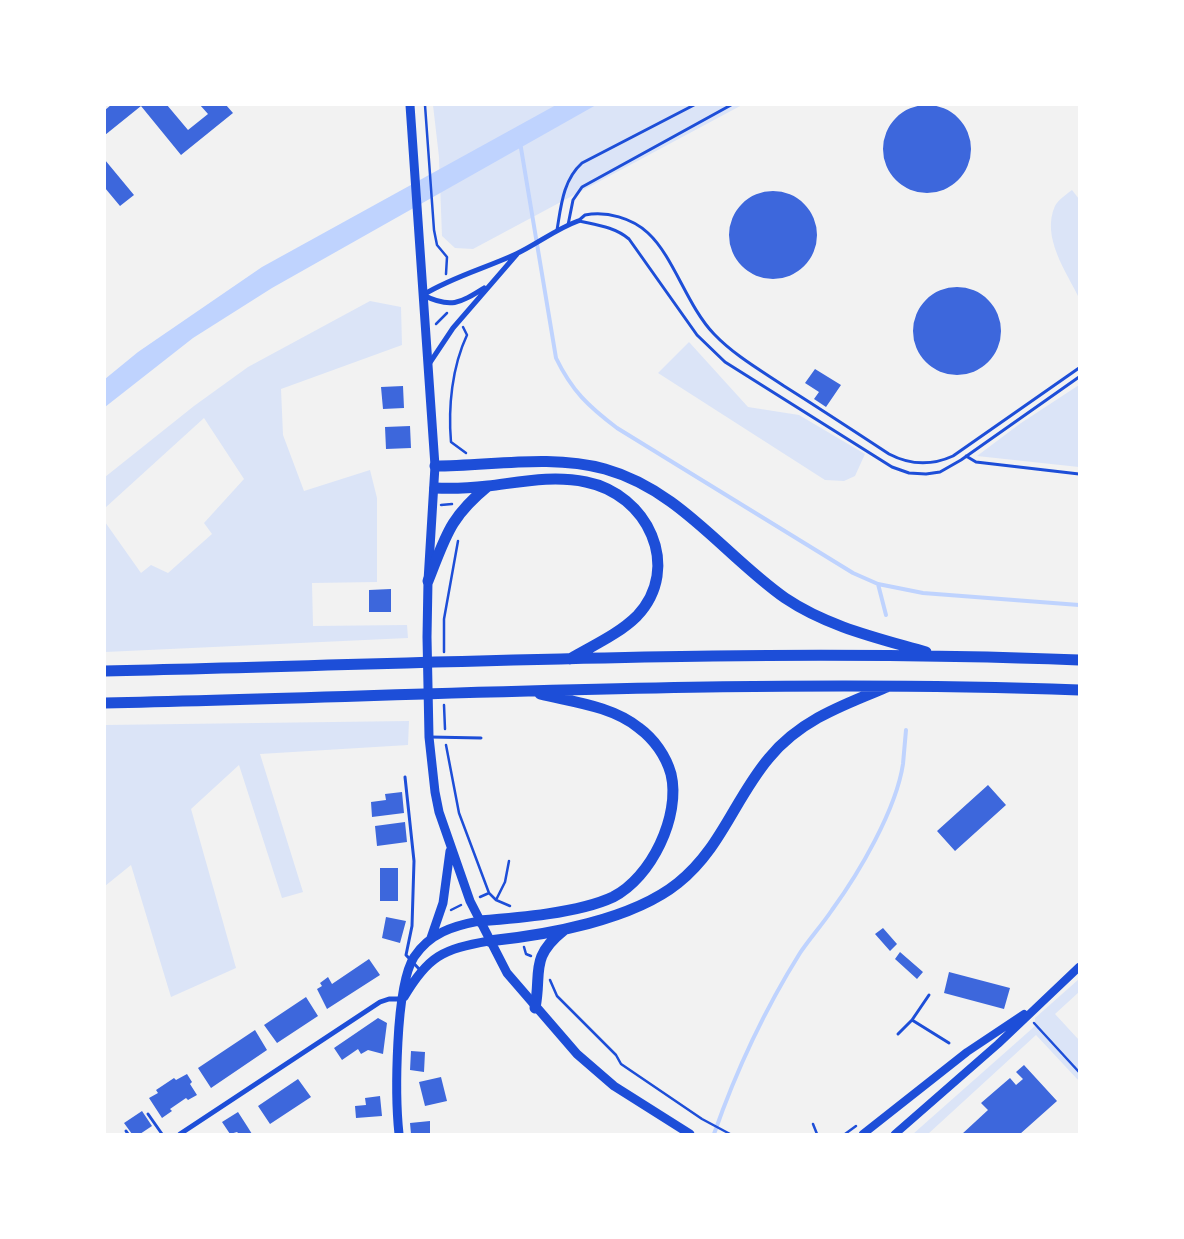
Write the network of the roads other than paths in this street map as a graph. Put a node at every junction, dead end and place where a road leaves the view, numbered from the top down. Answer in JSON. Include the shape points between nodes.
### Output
{"nodes":[{"id":1,"x":410,"y":105,"type":"edge"},
{"id":2,"x":694,"y":105,"type":"edge"},
{"id":3,"x":731,"y":105,"type":"edge"},
{"id":4,"x":578,"y":221,"type":"junction"},
{"id":5,"x":568,"y":225,"type":"junction"},
{"id":6,"x":557,"y":230,"type":"junction"},
{"id":7,"x":519,"y":252,"type":"junction"},
{"id":8,"x":489,"y":286,"type":"junction"},
{"id":9,"x":423,"y":295,"type":"junction"},
{"id":10,"x":428,"y":365,"type":"junction"},
{"id":11,"x":1079,"y":368,"type":"edge"},
{"id":12,"x":1079,"y":377,"type":"edge"},
{"id":13,"x":966,"y":456,"type":"junction"},
{"id":14,"x":435,"y":466,"type":"junction"},
{"id":15,"x":1079,"y":474,"type":"edge"},
{"id":16,"x":488,"y":486,"type":"junction"},
{"id":17,"x":435,"y":488,"type":"junction"},
{"id":18,"x":428,"y":581,"type":"junction"},
{"id":19,"x":940,"y":656,"type":"junction"},
{"id":20,"x":568,"y":660,"type":"junction"},
{"id":21,"x":1079,"y":660,"type":"edge"},
{"id":22,"x":105,"y":671,"type":"edge"},
{"id":23,"x":894,"y":685,"type":"junction"},
{"id":24,"x":523,"y":690,"type":"junction"},
{"id":25,"x":1079,"y":690,"type":"edge"},
{"id":26,"x":105,"y":702,"type":"edge"},
{"id":27,"x":429,"y":737,"type":"junction"},
{"id":28,"x":481,"y":738,"type":"dead end"},
{"id":29,"x":406,"y":777,"type":"dead end"},
{"id":30,"x":450,"y":848,"type":"junction"},
{"id":31,"x":479,"y":921,"type":"junction"},
{"id":32,"x":567,"y":927,"type":"junction"},
{"id":33,"x":431,"y":938,"type":"junction"},
{"id":34,"x":489,"y":941,"type":"junction"},
{"id":35,"x":411,"y":962,"type":"junction"},
{"id":36,"x":1079,"y":967,"type":"edge"},
{"id":37,"x":421,"y":971,"type":"junction"},
{"id":38,"x":929,"y":995,"type":"dead end"},
{"id":39,"x":403,"y":999,"type":"junction"},
{"id":40,"x":1038,"y":1004,"type":"junction"},
{"id":41,"x":535,"y":1008,"type":"junction"},
{"id":42,"x":912,"y":1020,"type":"junction"},
{"id":43,"x":898,"y":1034,"type":"dead end"},
{"id":44,"x":949,"y":1043,"type":"dead end"},
{"id":45,"x":148,"y":1114,"type":"dead end"},
{"id":46,"x":162,"y":1134,"type":"edge"},
{"id":47,"x":180,"y":1134,"type":"edge"},
{"id":48,"x":398,"y":1134,"type":"edge"},
{"id":49,"x":690,"y":1134,"type":"edge"},
{"id":50,"x":863,"y":1134,"type":"edge"},
{"id":51,"x":895,"y":1134,"type":"edge"}],
"edges":[{"from":1,"to":9,"type":"main road"},
{"from":2,"to":6,"type":"lane","via":[[576,168],[563,196]]},
{"from":3,"to":5,"type":"lane","via":[[582,187],[573,200]]},
{"from":4,"to":5,"type":"street"},
{"from":4,"to":11,"type":"lane","via":[[585,215],[611,215],[624,218],[648,232],[698,315],[715,336],[743,359],[904,462],[933,463],[953,456]]},
{"from":4,"to":13,"type":"lane","via":[[622,233],[629,239],[696,335],[725,362],[892,467],[918,474],[933,474]]},
{"from":5,"to":6,"type":"street"},
{"from":6,"to":7,"type":"street"},
{"from":7,"to":8,"type":"street"},
{"from":7,"to":9,"type":"street"},
{"from":8,"to":9,"type":"street","via":[[455,304],[441,303]]},
{"from":8,"to":10,"type":"street","via":[[458,322]]},
{"from":9,"to":10,"type":"main road"},
{"from":10,"to":14,"type":"main road"},
{"from":12,"to":13,"type":"lane"},
{"from":13,"to":15,"type":"lane","via":[[976,462]]},
{"from":14,"to":17,"type":"main road"},
{"from":14,"to":19,"type":"highway","via":[[566,462],[625,476],[673,502],[751,571],[806,611],[853,631]]},
{"from":16,"to":17,"type":"highway"},
{"from":16,"to":18,"type":"highway","via":[[460,511],[450,526]]},
{"from":16,"to":20,"type":"highway","via":[[551,479],[598,484],[628,501],[650,531],[657,561],[655,581],[647,602],[626,625]]},
{"from":17,"to":18,"type":"main road"},
{"from":18,"to":27,"type":"main road"},
{"from":19,"to":20,"type":"highway"},
{"from":19,"to":21,"type":"highway"},
{"from":20,"to":22,"type":"highway"},
{"from":23,"to":24,"type":"highway"},
{"from":23,"to":25,"type":"highway"},
{"from":23,"to":32,"type":"highway","via":[[822,714],[788,737],[757,773],[707,853],[667,891],[626,912]]},
{"from":24,"to":26,"type":"highway"},
{"from":24,"to":31,"type":"highway","via":[[608,711],[646,733],[659,749],[671,776],[669,818],[664,836],[644,871],[630,886],[612,897],[530,916]]},
{"from":27,"to":28,"type":"lane"},
{"from":27,"to":30,"type":"main road","via":[[435,792]]},
{"from":29,"to":35,"type":"lane","via":[[414,861],[412,926],[406,955]]},
{"from":30,"to":31,"type":"main road"},
{"from":30,"to":33,"type":"main road","via":[[443,903]]},
{"from":31,"to":33,"type":"main road","via":[[455,926]]},
{"from":31,"to":34,"type":"main road"},
{"from":32,"to":34,"type":"highway"},
{"from":32,"to":41,"type":"highway","via":[[552,939],[540,959]]},
{"from":33,"to":35,"type":"main road"},
{"from":34,"to":37,"type":"main road","via":[[453,949],[432,960]]},
{"from":34,"to":41,"type":"main road","via":[[507,973]]},
{"from":35,"to":37,"type":"lane"},
{"from":35,"to":39,"type":"main road"},
{"from":36,"to":40,"type":"street"},
{"from":37,"to":39,"type":"main road"},
{"from":38,"to":42,"type":"lane"},
{"from":39,"to":47,"type":"street","via":[[380,1002]]},
{"from":39,"to":48,"type":"main road","via":[[396,1080]]},
{"from":40,"to":50,"type":"street","via":[[967,1052]]},
{"from":40,"to":51,"type":"street","via":[[998,1044]]},
{"from":41,"to":49,"type":"main road","via":[[577,1054],[607,1080]]},
{"from":42,"to":43,"type":"lane"},
{"from":42,"to":44,"type":"lane"},
{"from":45,"to":46,"type":"lane"}]}
